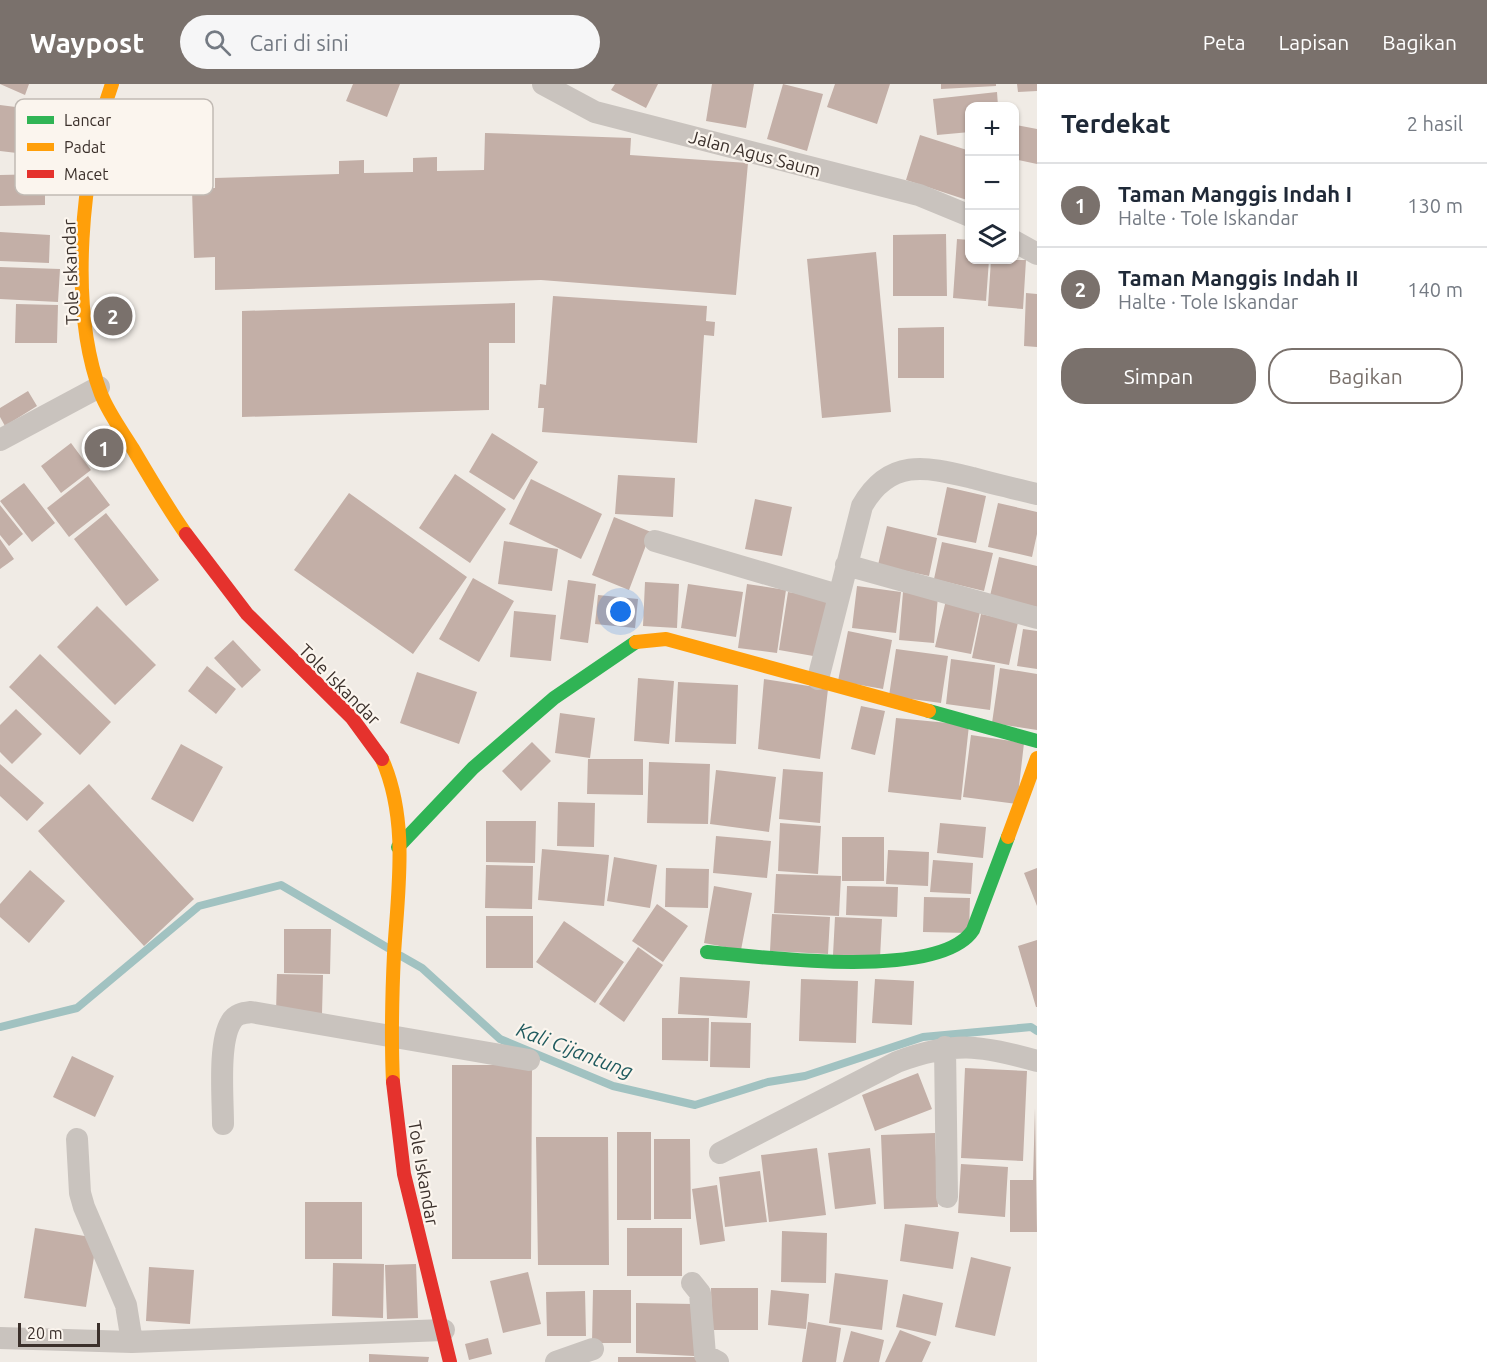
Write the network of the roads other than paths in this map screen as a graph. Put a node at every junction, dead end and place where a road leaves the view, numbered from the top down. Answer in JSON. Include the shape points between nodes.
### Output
{"nodes":[{"id":1,"x":112,"y":84,"type":"edge"},
{"id":2,"x":543,"y":84,"type":"edge"},
{"id":3,"x":107,"y":99,"type":"edge"},
{"id":4,"x":87,"y":195,"type":"edge"},
{"id":5,"x":965,"y":214,"type":"edge"},
{"id":6,"x":1019,"y":244,"type":"edge"},
{"id":7,"x":1037,"y":254,"type":"edge"},
{"id":8,"x":99,"y":387,"type":"junction"},
{"id":9,"x":0,"y":440,"type":"edge"},
{"id":10,"x":1037,"y":494,"type":"edge"},
{"id":11,"x":655,"y":541,"type":"dead end"},
{"id":12,"x":846,"y":564,"type":"junction"},
{"id":13,"x":838,"y":595,"type":"junction"},
{"id":14,"x":1037,"y":618,"type":"edge"},
{"id":15,"x":818,"y":679,"type":"junction"},
{"id":16,"x":1037,"y":741,"type":"edge"},
{"id":17,"x":1037,"y":758,"type":"edge"},
{"id":18,"x":398,"y":847,"type":"junction"},
{"id":19,"x":707,"y":952,"type":"dead end"},
{"id":20,"x":392,"y":1037,"type":"junction"},
{"id":21,"x":945,"y":1047,"type":"junction"},
{"id":22,"x":529,"y":1060,"type":"dead end"},
{"id":23,"x":1037,"y":1060,"type":"edge"},
{"id":24,"x":223,"y":1124,"type":"dead end"},
{"id":25,"x":77,"y":1139,"type":"dead end"},
{"id":26,"x":720,"y":1153,"type":"dead end"},
{"id":27,"x":947,"y":1197,"type":"dead end"},
{"id":28,"x":692,"y":1283,"type":"dead end"},
{"id":29,"x":444,"y":1329,"type":"junction"},
{"id":30,"x":0,"y":1338,"type":"edge"},
{"id":31,"x":132,"y":1342,"type":"junction"},
{"id":32,"x":593,"y":1349,"type":"dead end"},
{"id":33,"x":98,"y":1352,"type":"edge"},
{"id":34,"x":450,"y":1362,"type":"edge"},
{"id":35,"x":556,"y":1362,"type":"edge"},
{"id":36,"x":718,"y":1362,"type":"edge"}],
"edges":[{"from":1,"to":3,"type":"main road","name":"Tole Iskandar"},
{"from":2,"to":5,"type":"street","name":"Jalan Agus Saum","via":[[595,112],[919,195]]},
{"from":4,"to":8,"type":"main road","name":"Tole Iskandar","via":[[84,240],[88,320]]},
{"from":6,"to":7,"type":"street"},
{"from":8,"to":9,"type":"street"},
{"from":8,"to":18,"type":"main road","name":"Tole Iskandar","via":[[139,460],[240,607],[374,745],[393,790]]},
{"from":10,"to":12,"type":"street","via":[[927,467],[894,475],[872,489],[862,506]]},
{"from":11,"to":13,"type":"street"},
{"from":12,"to":13,"type":"street"},
{"from":12,"to":14,"type":"street"},
{"from":13,"to":15,"type":"street"},
{"from":15,"to":16,"type":"main road"},
{"from":15,"to":18,"type":"main road","via":[[666,639],[640,640],[520,725],[472,768]]},
{"from":17,"to":19,"type":"main road","via":[[978,923],[963,942],[928,955],[846,963]]},
{"from":18,"to":20,"type":"main road","name":"Tole Iskandar"},
{"from":20,"to":22,"type":"street"},
{"from":20,"to":24,"type":"street","via":[[251,1012],[238,1014],[225,1036]]},
{"from":20,"to":29,"type":"main road","name":"Tole Iskandar","via":[[403,1174]]},
{"from":21,"to":23,"type":"street","via":[[996,1050]]},
{"from":21,"to":26,"type":"street","via":[[897,1062]]},
{"from":21,"to":27,"type":"street"},
{"from":25,"to":31,"type":"street","via":[[80,1193],[126,1305]]},
{"from":28,"to":36,"type":"street","via":[[700,1293],[705,1355]]},
{"from":29,"to":31,"type":"street"},
{"from":29,"to":34,"type":"main road","name":"Tole Iskandar"},
{"from":30,"to":33,"type":"street"},
{"from":31,"to":33,"type":"street"},
{"from":32,"to":35,"type":"street"}]}
